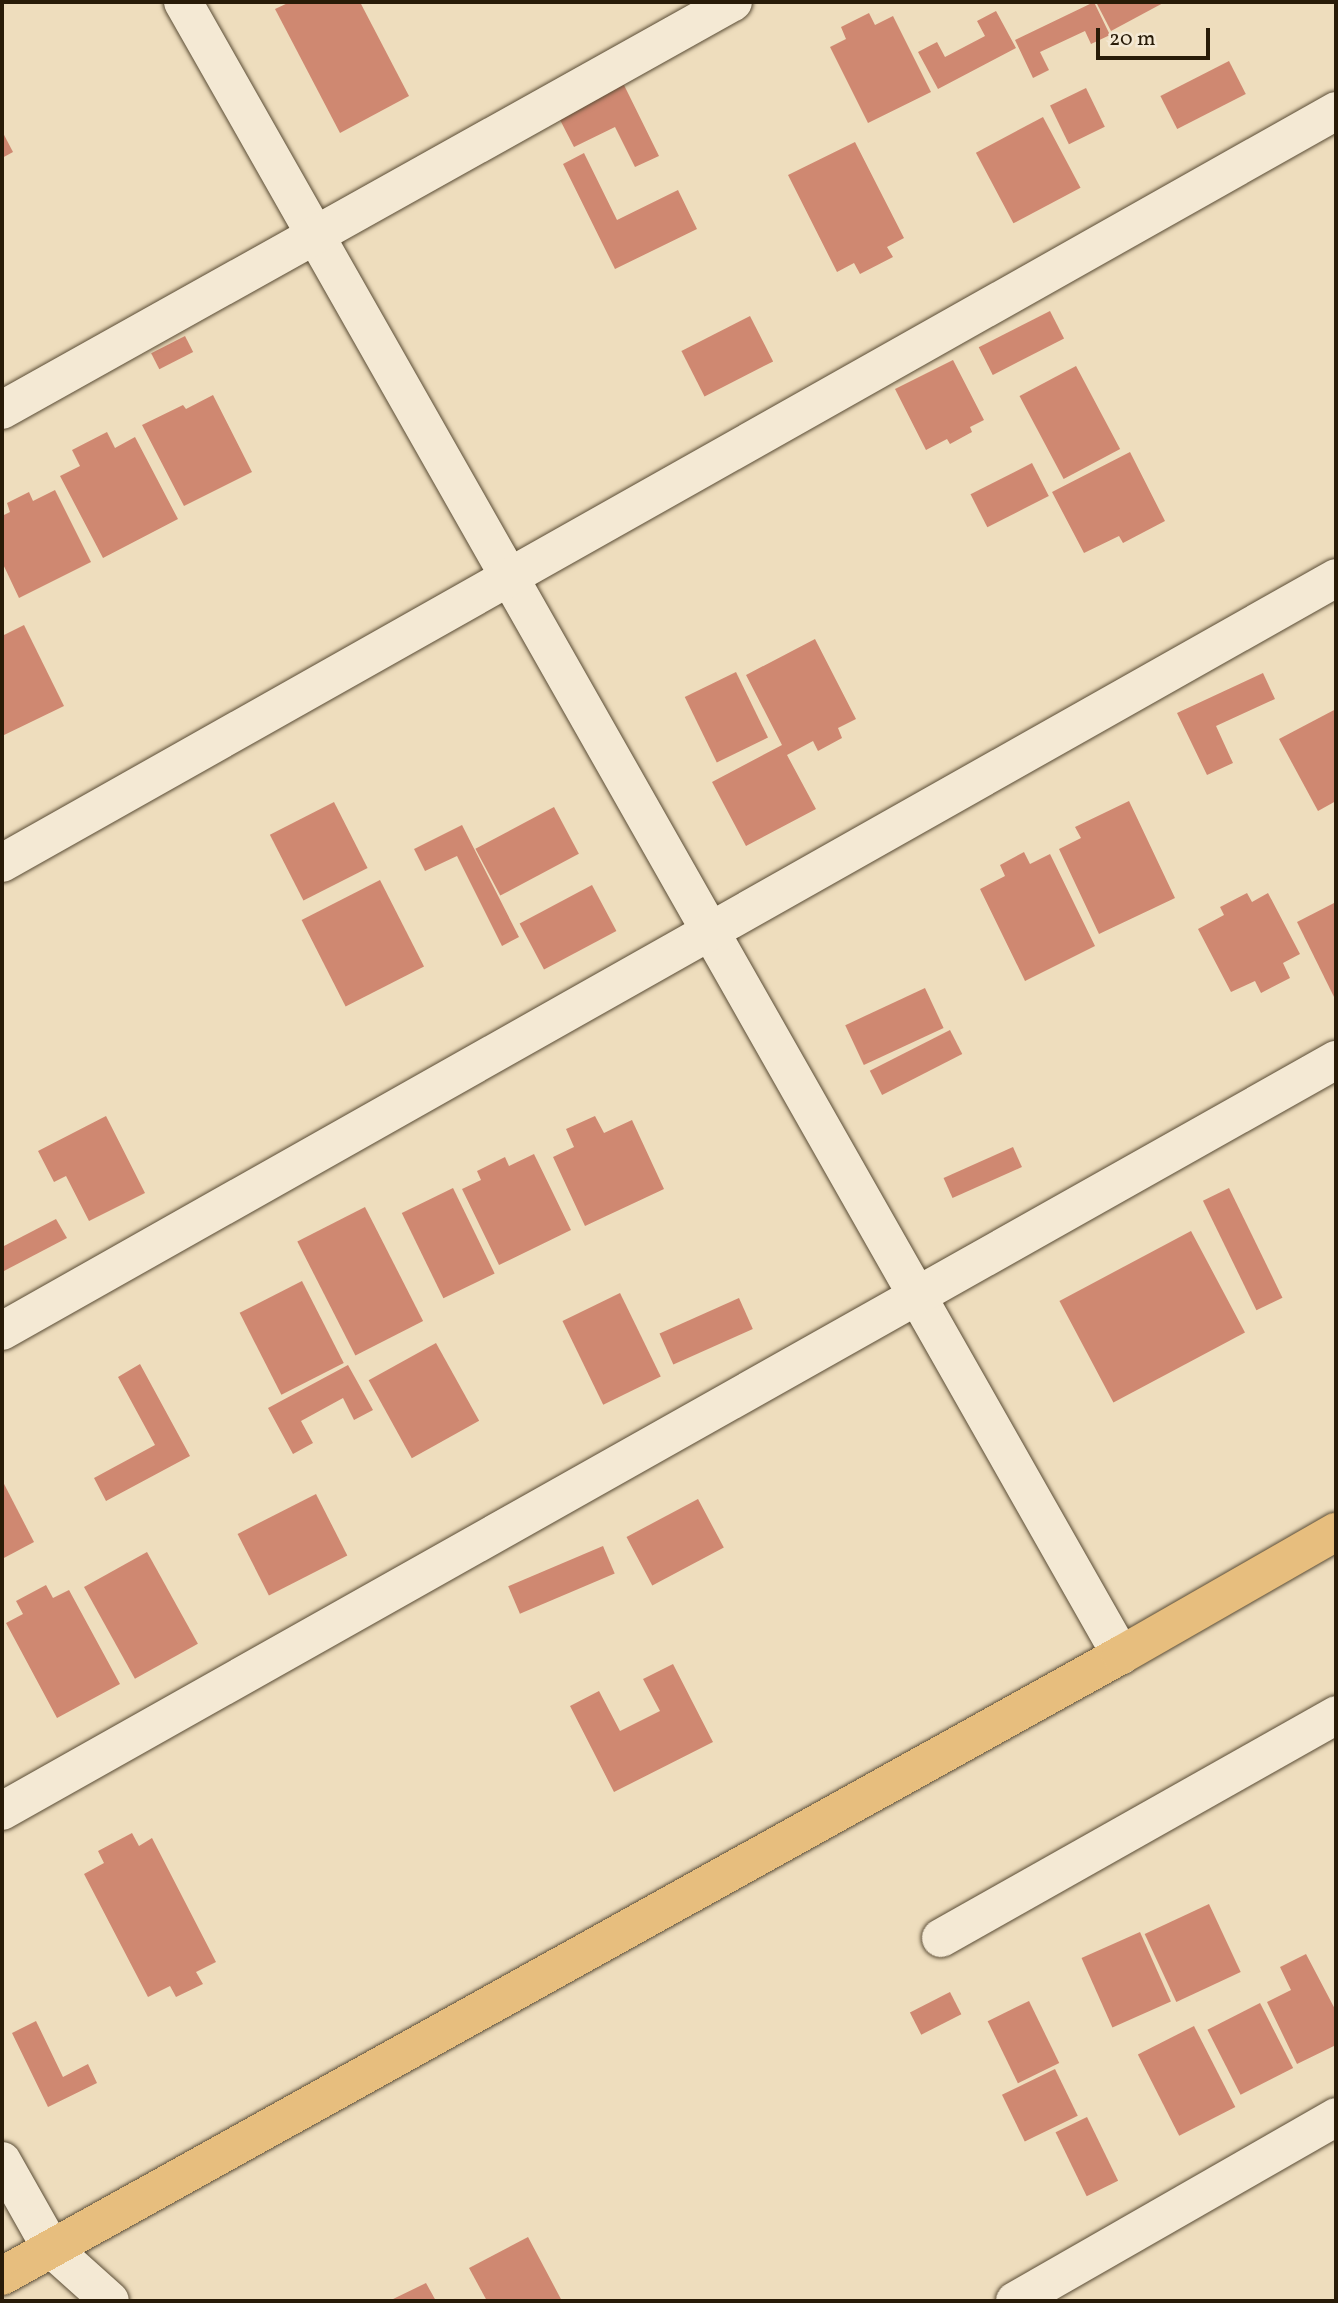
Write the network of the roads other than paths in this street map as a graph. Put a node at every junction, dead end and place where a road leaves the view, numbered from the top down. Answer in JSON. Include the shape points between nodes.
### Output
{"nodes":[{"id":1,"x":183,"y":2,"type":"edge"},
{"id":2,"x":733,"y":2,"type":"edge"},
{"id":3,"x":1336,"y":111,"type":"edge"},
{"id":4,"x":315,"y":235,"type":"junction"},
{"id":5,"x":2,"y":410,"type":"edge"},
{"id":6,"x":510,"y":577,"type":"junction"},
{"id":7,"x":1336,"y":578,"type":"edge"},
{"id":8,"x":2,"y":863,"type":"edge"},
{"id":9,"x":711,"y":931,"type":"junction"},
{"id":10,"x":1336,"y":1060,"type":"edge"},
{"id":11,"x":918,"y":1295,"type":"junction"},
{"id":12,"x":2,"y":1331,"type":"edge"},
{"id":13,"x":1336,"y":1532,"type":"edge"},
{"id":14,"x":1121,"y":1655,"type":"junction"},
{"id":15,"x":1336,"y":1715,"type":"edge"},
{"id":16,"x":2,"y":1811,"type":"edge"},
{"id":17,"x":941,"y":1938,"type":"dead end"},
{"id":18,"x":1336,"y":2117,"type":"edge"},
{"id":19,"x":2,"y":2161,"type":"edge"},
{"id":20,"x":51,"y":2248,"type":"junction"},
{"id":21,"x":2,"y":2276,"type":"edge"},
{"id":22,"x":110,"y":2301,"type":"edge"},
{"id":23,"x":1015,"y":2301,"type":"edge"}],
"edges":[{"from":1,"to":4,"type":"street"},
{"from":2,"to":4,"type":"street"},
{"from":3,"to":6,"type":"street"},
{"from":4,"to":5,"type":"street"},
{"from":4,"to":6,"type":"street"},
{"from":6,"to":8,"type":"street"},
{"from":6,"to":9,"type":"street"},
{"from":7,"to":9,"type":"street"},
{"from":9,"to":11,"type":"street"},
{"from":9,"to":12,"type":"street"},
{"from":10,"to":11,"type":"street"},
{"from":11,"to":14,"type":"street"},
{"from":11,"to":16,"type":"street"},
{"from":13,"to":14,"type":"main road"},
{"from":14,"to":20,"type":"main road"},
{"from":15,"to":17,"type":"street"},
{"from":18,"to":23,"type":"street"},
{"from":19,"to":20,"type":"street"},
{"from":20,"to":21,"type":"main road"},
{"from":20,"to":22,"type":"street"}]}
